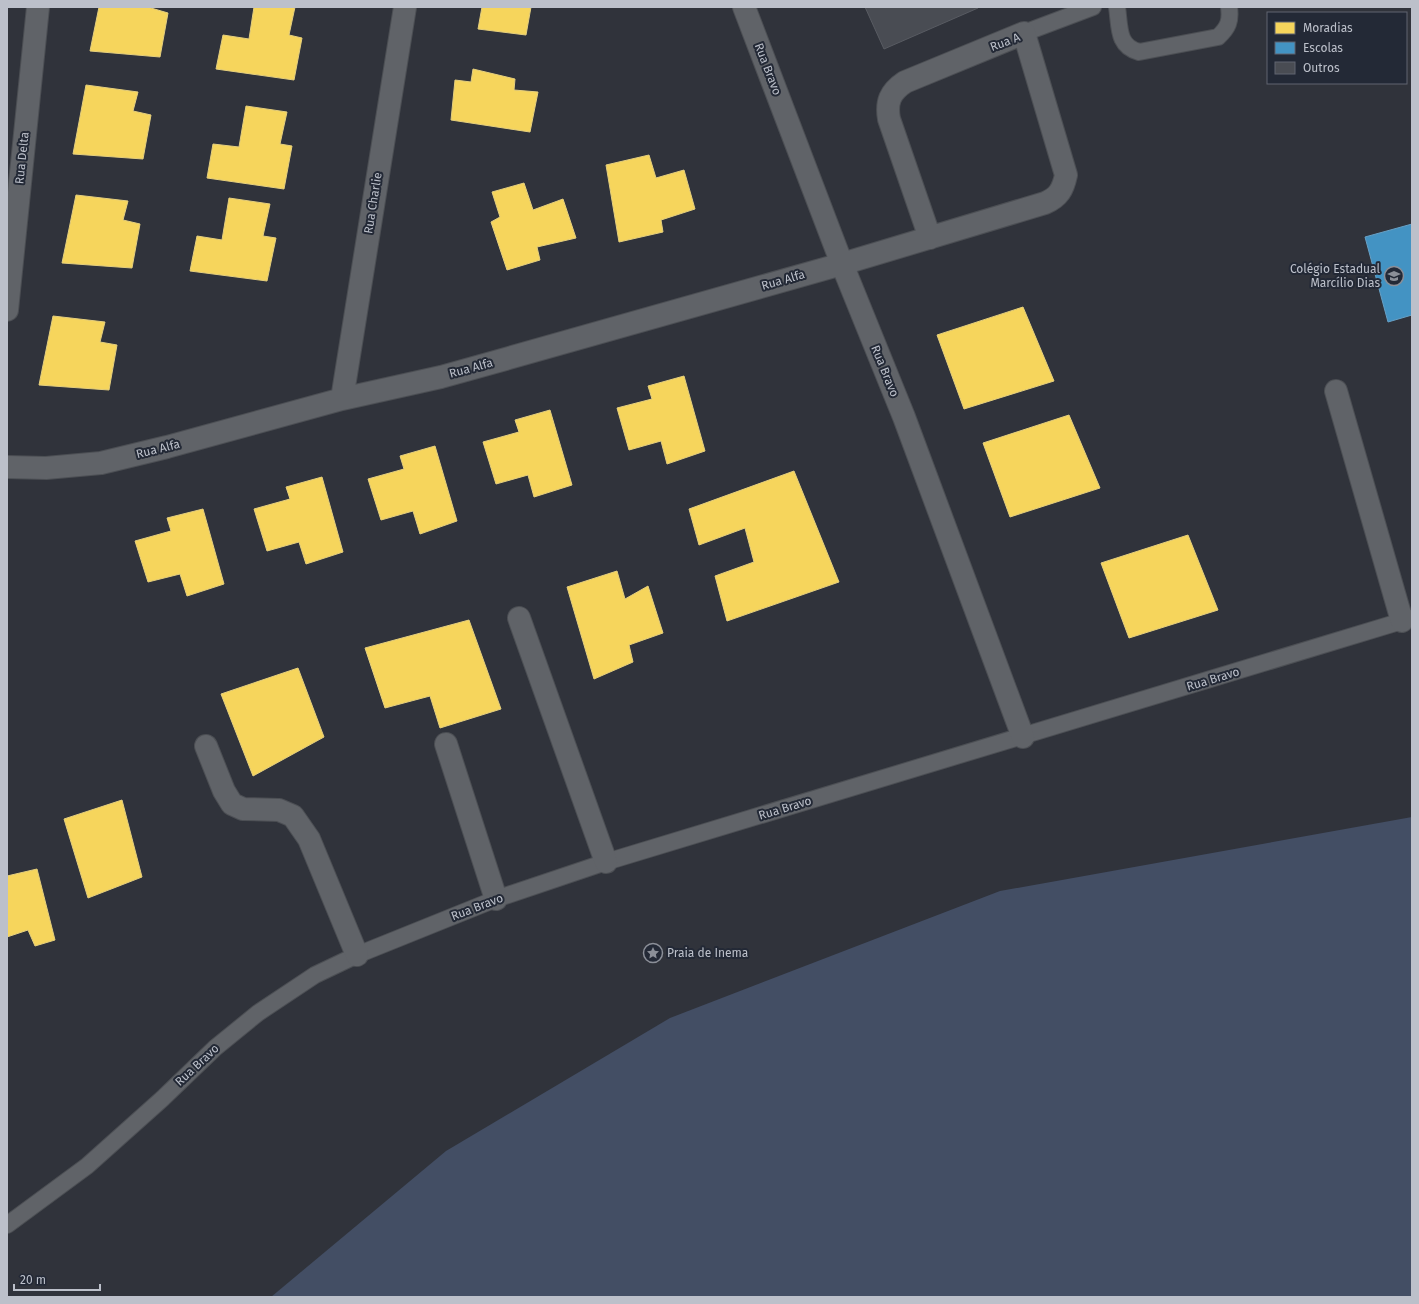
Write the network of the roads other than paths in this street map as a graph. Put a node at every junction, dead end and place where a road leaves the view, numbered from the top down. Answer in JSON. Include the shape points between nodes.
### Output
{"nodes":[{"id":1,"x":38,"y":7,"type":"edge"},
{"id":2,"x":405,"y":7,"type":"edge"},
{"id":3,"x":744,"y":7,"type":"edge"},
{"id":4,"x":1093,"y":7,"type":"edge"},
{"id":5,"x":1117,"y":7,"type":"edge"},
{"id":6,"x":1229,"y":7,"type":"edge"},
{"id":7,"x":1024,"y":33,"type":"junction"},
{"id":8,"x":930,"y":238,"type":"junction"},
{"id":9,"x":842,"y":264,"type":"junction"},
{"id":10,"x":7,"y":310,"type":"edge"},
{"id":11,"x":1336,"y":392,"type":"dead end"},
{"id":12,"x":342,"y":399,"type":"junction"},
{"id":13,"x":7,"y":467,"type":"edge"},
{"id":14,"x":519,"y":618,"type":"dead end"},
{"id":15,"x":1407,"y":620,"type":"edge"},
{"id":16,"x":1023,"y":737,"type":"junction"},
{"id":17,"x":446,"y":744,"type":"dead end"},
{"id":18,"x":206,"y":746,"type":"dead end"},
{"id":19,"x":606,"y":862,"type":"junction"},
{"id":20,"x":496,"y":899,"type":"junction"},
{"id":21,"x":357,"y":955,"type":"junction"},
{"id":22,"x":7,"y":1225,"type":"edge"}],
"edges":[{"from":1,"to":10,"type":"street","name":"Rua Delta"},
{"from":2,"to":12,"type":"street","name":"Rua Charlie"},
{"from":3,"to":9,"type":"street","name":"Rua Bravo"},
{"from":4,"to":7,"type":"lane"},
{"from":5,"to":6,"type":"lane","via":[[1123,43],[1129,50],[1139,52],[1218,37],[1226,30],[1230,21]]},
{"from":7,"to":8,"type":"street","name":"Rua A","via":[[905,82],[890,96],[887,107],[889,119]]},
{"from":7,"to":8,"type":"street","name":"Rua A","via":[[1066,175],[1061,192],[1054,199]]},
{"from":8,"to":9,"type":"street","name":"Rua Alfa"},
{"from":9,"to":12,"type":"street","name":"Rua Alfa","via":[[441,377]]},
{"from":9,"to":16,"type":"street","name":"Rua Bravo","via":[[904,417]]},
{"from":11,"to":15,"type":"street","name":"Rua Bravo"},
{"from":12,"to":13,"type":"street","name":"Rua Alfa","via":[[101,463],[46,468]]},
{"from":14,"to":19,"type":"street"},
{"from":15,"to":16,"type":"lane","name":"Rua Bravo"},
{"from":16,"to":19,"type":"lane","name":"Rua Bravo"},
{"from":17,"to":20,"type":"street"},
{"from":18,"to":21,"type":"street","via":[[232,804],[243,809],[279,810],[293,816],[309,839]]},
{"from":19,"to":20,"type":"lane","name":"Rua Bravo"},
{"from":20,"to":21,"type":"lane","name":"Rua Bravo"},
{"from":21,"to":22,"type":"lane","name":"Rua Bravo","via":[[315,975],[258,1013],[215,1048],[87,1166]]}]}
